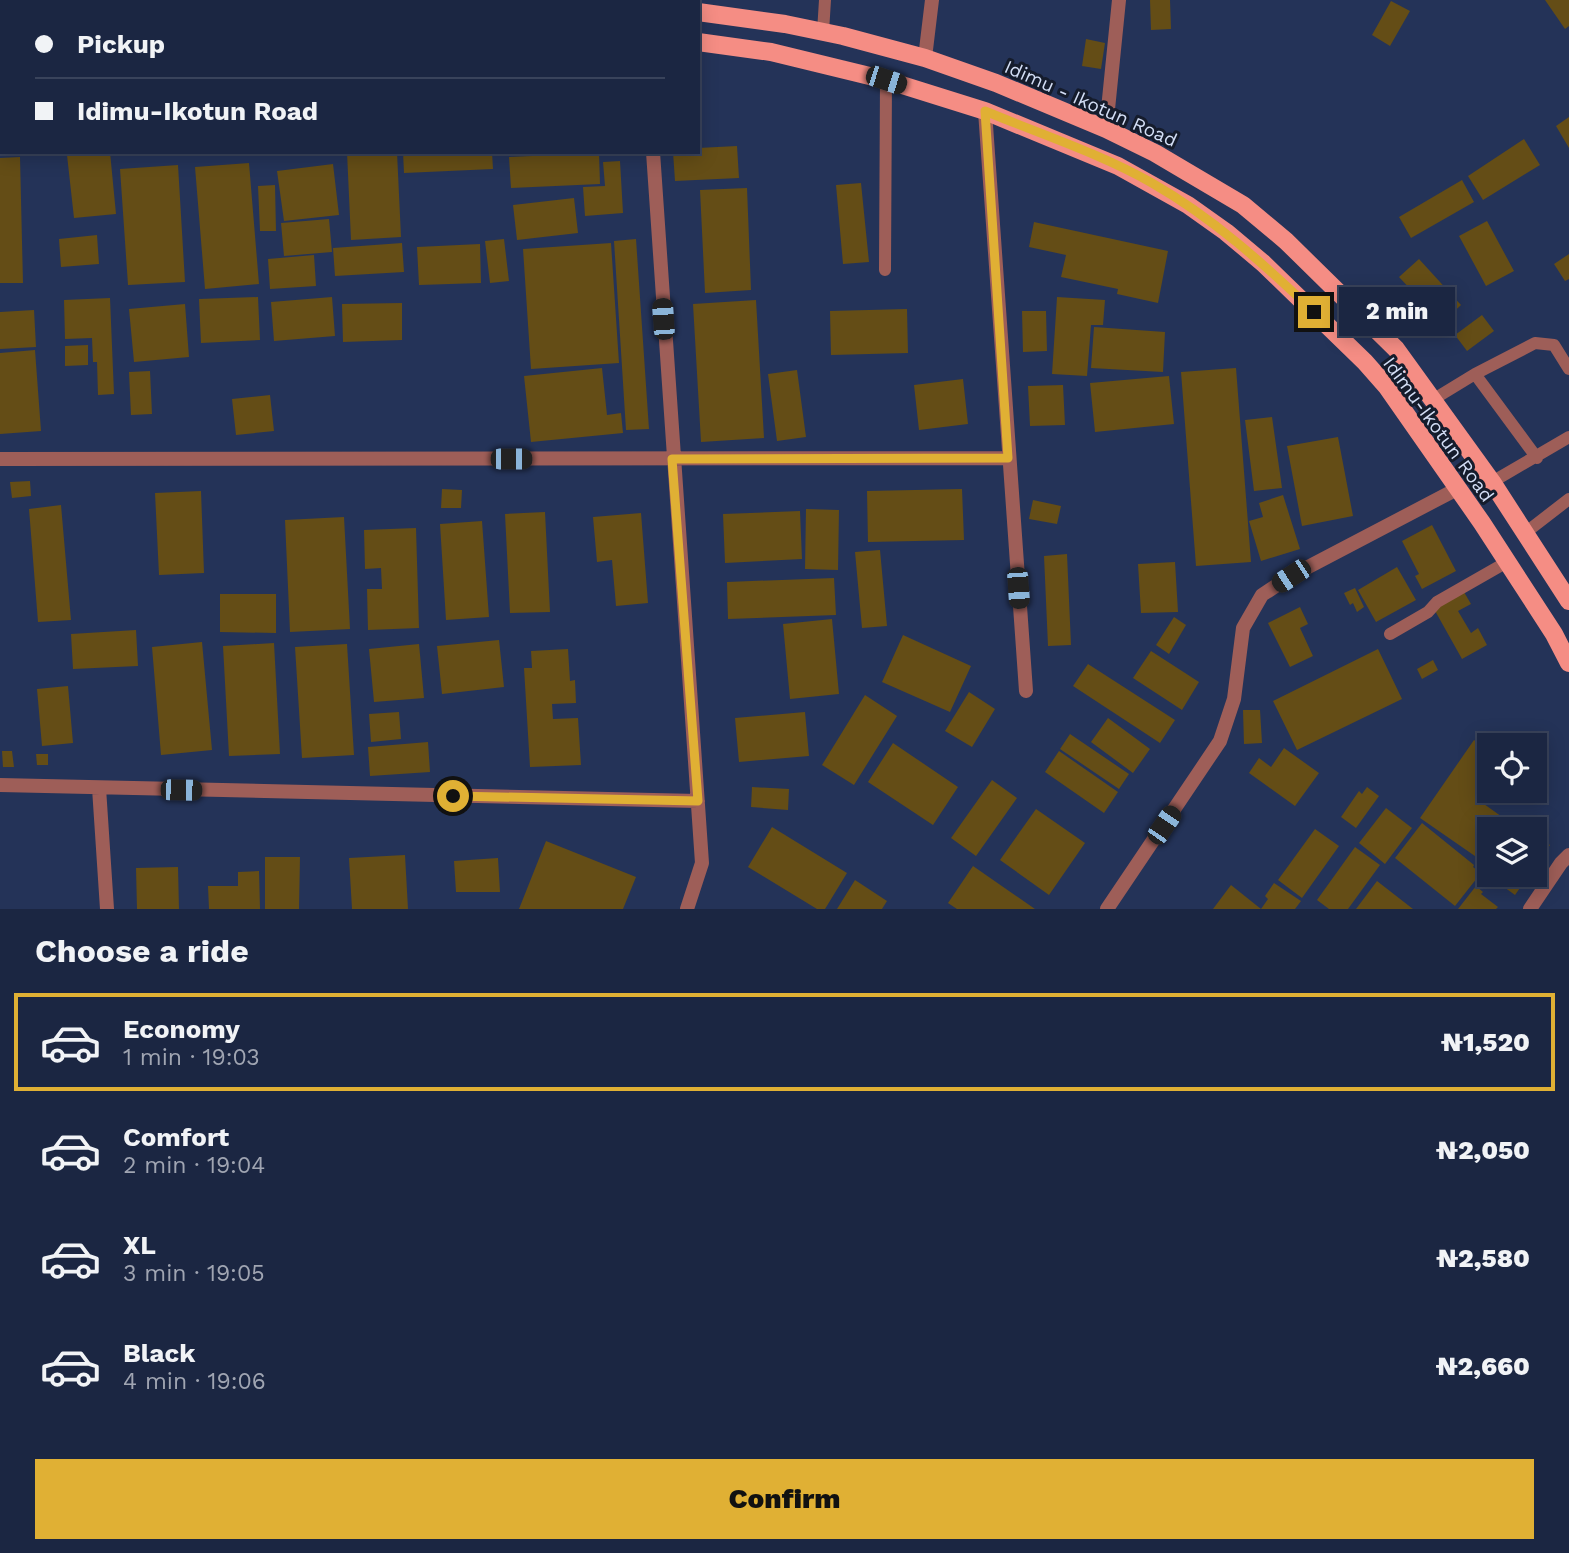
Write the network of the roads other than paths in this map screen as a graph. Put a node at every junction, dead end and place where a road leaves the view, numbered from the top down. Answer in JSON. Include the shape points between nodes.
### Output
{"nodes":[{"id":1,"x":825,"y":0,"type":"edge"},
{"id":2,"x":932,"y":0,"type":"edge"},
{"id":3,"x":1119,"y":0,"type":"edge"},
{"id":4,"x":700,"y":12,"type":"edge"},
{"id":5,"x":823,"y":32,"type":"junction"},
{"id":6,"x":700,"y":42,"type":"edge"},
{"id":7,"x":925,"y":58,"type":"junction"},
{"id":8,"x":886,"y":80,"type":"junction"},
{"id":9,"x":985,"y":111,"type":"junction"},
{"id":10,"x":1106,"y":129,"type":"junction"},
{"id":11,"x":653,"y":154,"type":"edge"},
{"id":12,"x":885,"y":270,"type":"dead end"},
{"id":13,"x":1569,"y":369,"type":"edge"},
{"id":14,"x":1475,"y":374,"type":"junction"},
{"id":15,"x":1434,"y":399,"type":"junction"},
{"id":16,"x":1569,"y":437,"type":"edge"},
{"id":17,"x":1008,"y":458,"type":"junction"},
{"id":18,"x":1537,"y":458,"type":"junction"},
{"id":19,"x":0,"y":459,"type":"edge"},
{"id":20,"x":672,"y":459,"type":"junction"},
{"id":21,"x":1492,"y":482,"type":"junction"},
{"id":22,"x":1457,"y":489,"type":"junction"},
{"id":23,"x":1569,"y":499,"type":"edge"},
{"id":24,"x":1507,"y":506,"type":"junction"},
{"id":25,"x":1482,"y":523,"type":"junction"},
{"id":26,"x":1525,"y":533,"type":"junction"},
{"id":27,"x":1507,"y":562,"type":"junction"},
{"id":28,"x":1569,"y":601,"type":"edge"},
{"id":29,"x":1390,"y":634,"type":"dead end"},
{"id":30,"x":1569,"y":663,"type":"edge"},
{"id":31,"x":1026,"y":691,"type":"dead end"},
{"id":32,"x":0,"y":785,"type":"edge"},
{"id":33,"x":99,"y":788,"type":"junction"},
{"id":34,"x":698,"y":801,"type":"junction"},
{"id":35,"x":1569,"y":855,"type":"edge"},
{"id":36,"x":107,"y":909,"type":"edge"},
{"id":37,"x":687,"y":909,"type":"edge"},
{"id":38,"x":1107,"y":909,"type":"edge"},
{"id":39,"x":1530,"y":909,"type":"edge"}],
"edges":[{"from":1,"to":5,"type":"lane"},
{"from":2,"to":7,"type":"street"},
{"from":3,"to":10,"type":"street"},
{"from":4,"to":5,"type":"main road","name":"Idimu - Ikotun Road"},
{"from":5,"to":7,"type":"main road","name":"Idimu - Ikotun Road"},
{"from":6,"to":8,"type":"main road","name":"Idimu-Ikotun Road","via":[[771,52]]},
{"from":7,"to":10,"type":"main road","name":"Idimu - Ikotun Road"},
{"from":8,"to":9,"type":"main road","name":"Idimu-Ikotun Road"},
{"from":8,"to":12,"type":"lane"},
{"from":9,"to":17,"type":"street"},
{"from":9,"to":22,"type":"main road","name":"Idimu-Ikotun Road","via":[[1118,166],[1226,232],[1366,362]]},
{"from":10,"to":15,"type":"main road","name":"Idimu - Ikotun Road","via":[[1242,205],[1370,321]]},
{"from":11,"to":20,"type":"street"},
{"from":13,"to":14,"type":"lane","via":[[1553,345],[1535,343]]},
{"from":14,"to":15,"type":"lane"},
{"from":14,"to":18,"type":"lane"},
{"from":15,"to":21,"type":"main road","name":"Idimu - Ikotun Road"},
{"from":16,"to":18,"type":"lane"},
{"from":17,"to":20,"type":"street"},
{"from":17,"to":31,"type":"street"},
{"from":18,"to":21,"type":"lane"},
{"from":19,"to":20,"type":"street"},
{"from":20,"to":34,"type":"street"},
{"from":21,"to":24,"type":"main road","name":"Idimu - Ikotun Road"},
{"from":22,"to":25,"type":"main road","name":"Idimu-Ikotun Road"},
{"from":22,"to":38,"type":"street","via":[[1262,595],[1243,628],[1234,699],[1220,741]]},
{"from":23,"to":26,"type":"lane"},
{"from":24,"to":25,"type":"main road"},
{"from":24,"to":26,"type":"main road","name":"Idimu - Ikotun Road"},
{"from":25,"to":27,"type":"main road","name":"Idimu-Ikotun Road"},
{"from":26,"to":28,"type":"main road","name":"Idimu - Ikotun Road"},
{"from":27,"to":29,"type":"lane"},
{"from":27,"to":30,"type":"main road","name":"Idimu-Ikotun Road"},
{"from":32,"to":33,"type":"street"},
{"from":33,"to":34,"type":"street"},
{"from":33,"to":36,"type":"street"},
{"from":34,"to":37,"type":"street","via":[[702,863]]},
{"from":35,"to":39,"type":"street"}]}
